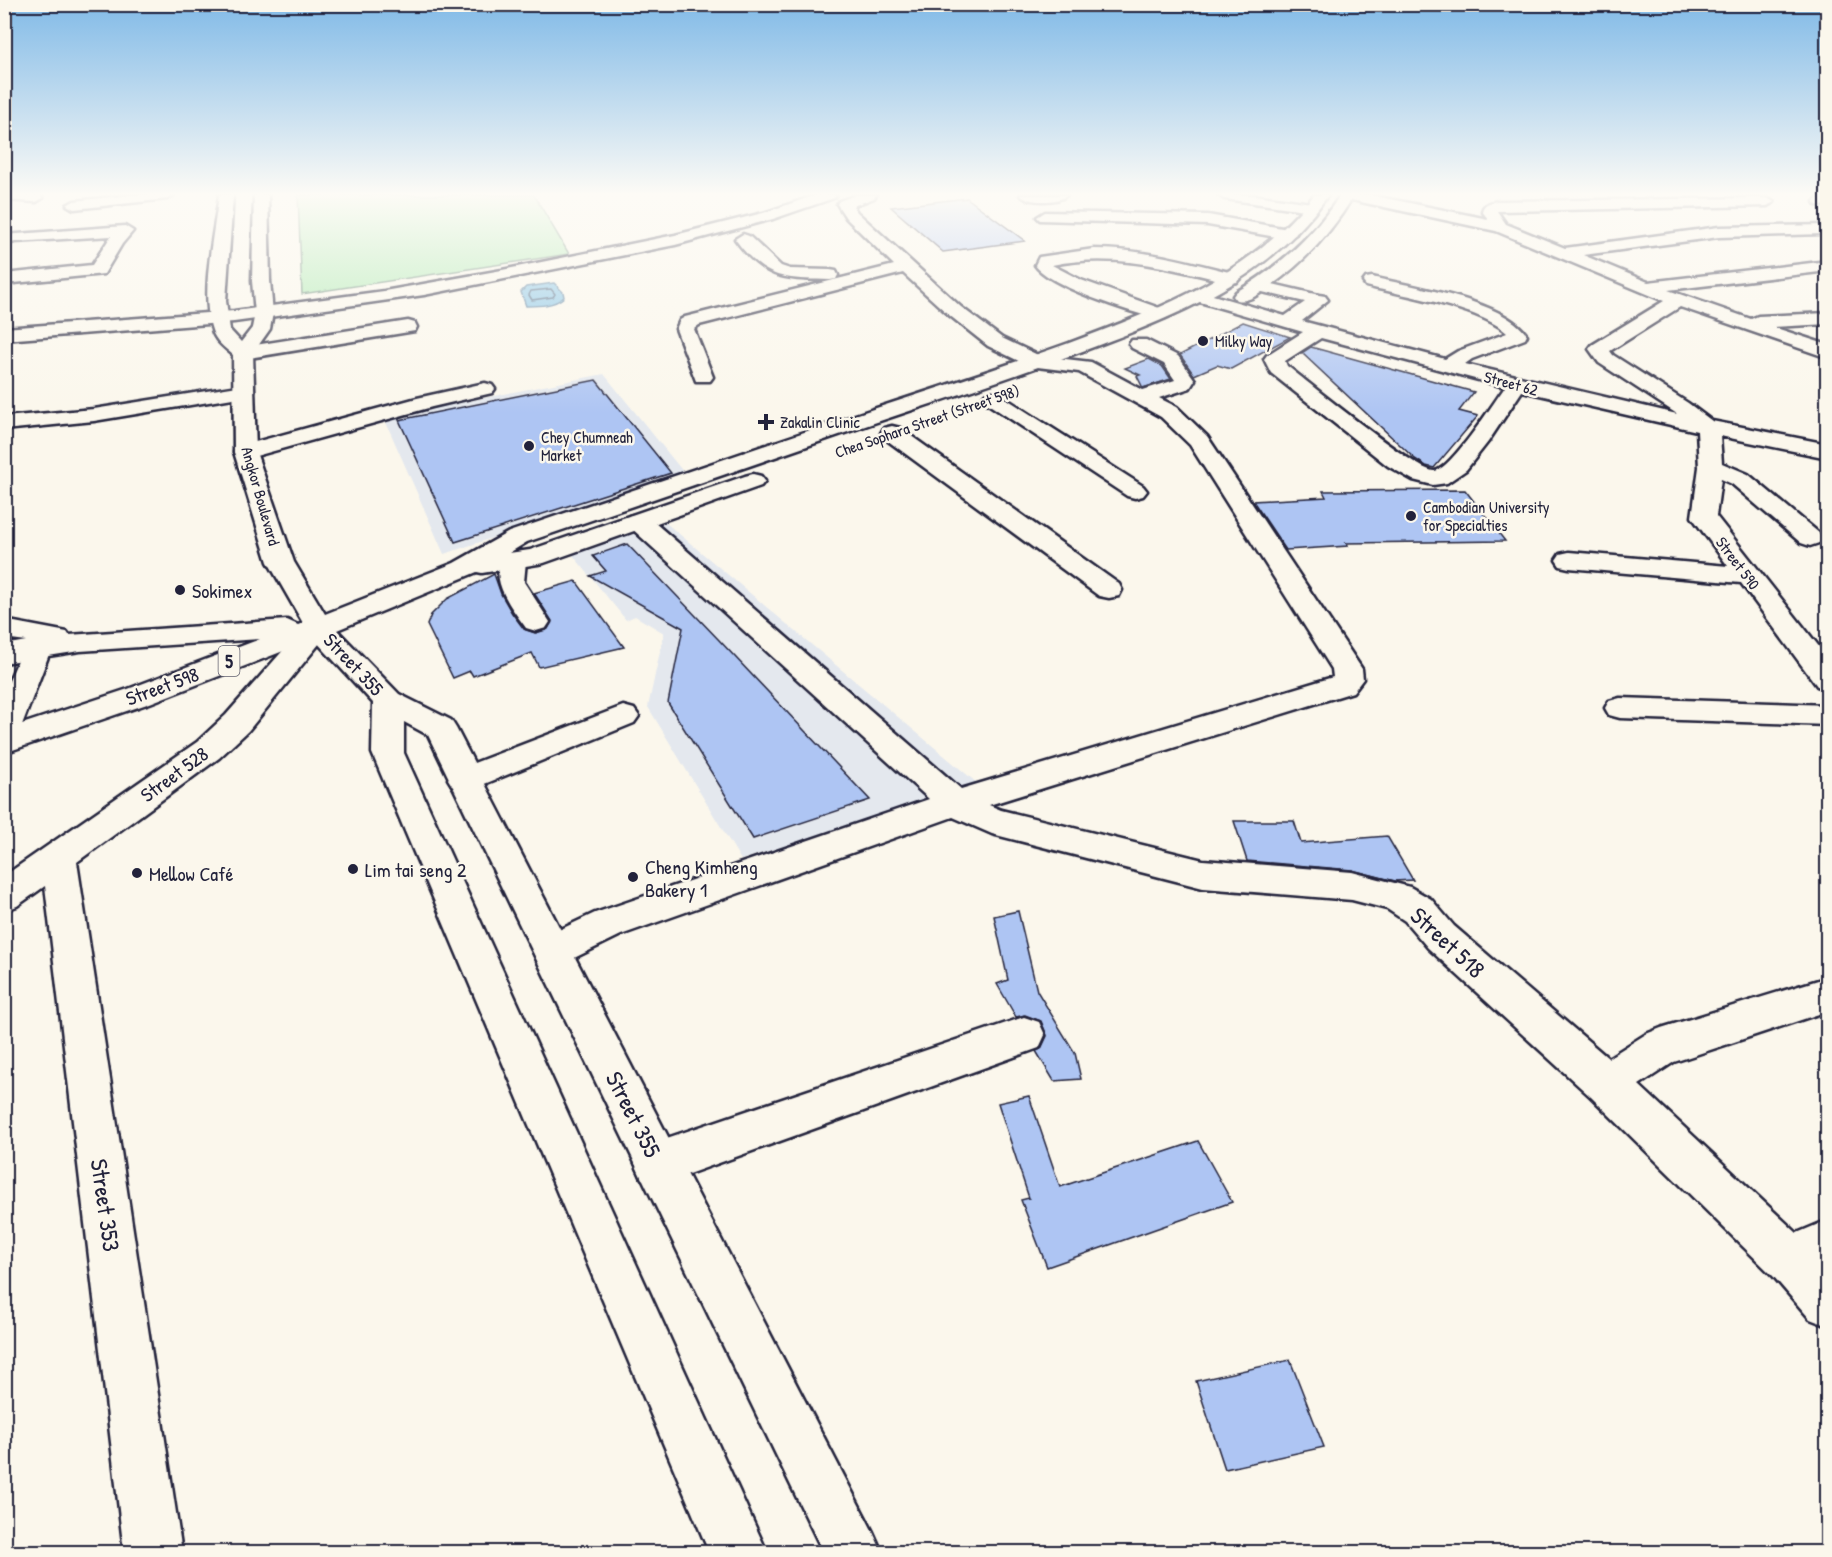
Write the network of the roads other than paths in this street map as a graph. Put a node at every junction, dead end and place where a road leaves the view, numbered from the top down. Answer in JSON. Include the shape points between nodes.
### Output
{"nodes":[{"id":1,"x":906,"y":267,"type":"edge"},
{"id":2,"x":102,"y":268,"type":"edge"},
{"id":3,"x":220,"y":268,"type":"edge"},
{"id":4,"x":261,"y":268,"type":"edge"},
{"id":5,"x":534,"y":268,"type":"edge"},
{"id":6,"x":773,"y":268,"type":"edge"},
{"id":7,"x":903,"y":268,"type":"edge"},
{"id":8,"x":1045,"y":268,"type":"edge"},
{"id":9,"x":1190,"y":268,"type":"edge"},
{"id":10,"x":1247,"y":268,"type":"edge"},
{"id":11,"x":1287,"y":268,"type":"edge"},
{"id":12,"x":1597,"y":268,"type":"edge"},
{"id":13,"x":1813,"y":268,"type":"edge"},
{"id":14,"x":865,"y":276,"type":"junction"},
{"id":15,"x":1231,"y":278,"type":"junction"},
{"id":16,"x":4,"y":279,"type":"edge"},
{"id":17,"x":1372,"y":282,"type":"dead end"},
{"id":18,"x":1260,"y":286,"type":"junction"},
{"id":19,"x":1644,"y":287,"type":"junction"},
{"id":20,"x":1199,"y":296,"type":"junction"},
{"id":21,"x":1678,"y":300,"type":"junction"},
{"id":22,"x":1227,"y":305,"type":"junction"},
{"id":23,"x":264,"y":313,"type":"junction"},
{"id":24,"x":1159,"y":314,"type":"junction"},
{"id":25,"x":1206,"y":315,"type":"dead end"},
{"id":26,"x":219,"y":317,"type":"junction"},
{"id":27,"x":1827,"y":318,"type":"edge"},
{"id":28,"x":1288,"y":322,"type":"junction"},
{"id":29,"x":1742,"y":322,"type":"junction"},
{"id":30,"x":408,"y":327,"type":"dead end"},
{"id":31,"x":1320,"y":330,"type":"junction"},
{"id":32,"x":4,"y":334,"type":"edge"},
{"id":33,"x":1157,"y":336,"type":"dead end"},
{"id":34,"x":1138,"y":345,"type":"junction"},
{"id":35,"x":1827,"y":352,"type":"edge"},
{"id":36,"x":243,"y":353,"type":"junction"},
{"id":37,"x":1084,"y":366,"type":"junction"},
{"id":38,"x":1449,"y":366,"type":"junction"},
{"id":39,"x":1040,"y":371,"type":"junction"},
{"id":40,"x":703,"y":377,"type":"dead end"},
{"id":41,"x":1516,"y":385,"type":"junction"},
{"id":42,"x":485,"y":389,"type":"dead end"},
{"id":43,"x":244,"y":391,"type":"junction"},
{"id":44,"x":1141,"y":397,"type":"junction"},
{"id":45,"x":4,"y":424,"type":"edge"},
{"id":46,"x":1708,"y":429,"type":"junction"},
{"id":47,"x":892,"y":433,"type":"junction"},
{"id":48,"x":1827,"y":451,"type":"edge"},
{"id":49,"x":245,"y":452,"type":"junction"},
{"id":50,"x":815,"y":460,"type":"dead end"},
{"id":51,"x":1711,"y":467,"type":"junction"},
{"id":52,"x":770,"y":475,"type":"dead end"},
{"id":53,"x":1135,"y":491,"type":"dead end"},
{"id":54,"x":638,"y":521,"type":"junction"},
{"id":55,"x":1810,"y":538,"type":"dead end"},
{"id":56,"x":1569,"y":560,"type":"dead end"},
{"id":57,"x":513,"y":561,"type":"junction"},
{"id":58,"x":463,"y":569,"type":"junction"},
{"id":59,"x":1748,"y":576,"type":"junction"},
{"id":60,"x":1109,"y":590,"type":"dead end"},
{"id":61,"x":536,"y":622,"type":"dead end"},
{"id":62,"x":319,"y":627,"type":"junction"},
{"id":63,"x":4,"y":629,"type":"edge"},
{"id":64,"x":80,"y":642,"type":"junction"},
{"id":65,"x":37,"y":649,"type":"junction"},
{"id":66,"x":4,"y":654,"type":"edge"},
{"id":67,"x":1827,"y":679,"type":"edge"},
{"id":68,"x":388,"y":701,"type":"junction"},
{"id":69,"x":1620,"y":708,"type":"dead end"},
{"id":70,"x":1827,"y":715,"type":"edge"},
{"id":71,"x":623,"y":716,"type":"dead end"},
{"id":72,"x":4,"y":730,"type":"edge"},
{"id":73,"x":4,"y":742,"type":"edge"},
{"id":74,"x":465,"y":778,"type":"junction"},
{"id":75,"x":955,"y":803,"type":"junction"},
{"id":76,"x":59,"y":858,"type":"junction"},
{"id":77,"x":4,"y":896,"type":"edge"},
{"id":78,"x":552,"y":951,"type":"junction"},
{"id":79,"x":1827,"y":994,"type":"edge"},
{"id":80,"x":1024,"y":1035,"type":"dead end"},
{"id":81,"x":1606,"y":1083,"type":"junction"},
{"id":82,"x":658,"y":1163,"type":"junction"},
{"id":83,"x":1809,"y":1252,"type":"edge"},
{"id":84,"x":1827,"y":1301,"type":"edge"},
{"id":85,"x":153,"y":1552,"type":"edge"},
{"id":86,"x":738,"y":1552,"type":"edge"},
{"id":87,"x":853,"y":1552,"type":"edge"}],
"edges":[{"from":1,"to":39,"type":"street","via":[[955,311]]},
{"from":2,"to":16,"type":"street","via":[[93,272]]},
{"from":3,"to":26,"type":"street"},
{"from":4,"to":23,"type":"street"},
{"from":5,"to":23,"type":"street"},
{"from":6,"to":14,"type":"street","via":[[789,274]]},
{"from":7,"to":14,"type":"street"},
{"from":8,"to":24,"type":"street","via":[[1075,284]]},
{"from":9,"to":15,"type":"street"},
{"from":10,"to":15,"type":"street","name":"Chea Sophara Street (Street 598)"},
{"from":11,"to":18,"type":"street"},
{"from":12,"to":19,"type":"street"},
{"from":13,"to":19,"type":"street"},
{"from":14,"to":40,"type":"street","via":[[687,324],[685,329]]},
{"from":15,"to":20,"type":"street","name":"Chea Sophara Street (Street 598)"},
{"from":17,"to":38,"type":"street","via":[[1489,313],[1517,330],[1518,335],[1465,355]]},
{"from":18,"to":22,"type":"street"},
{"from":18,"to":28,"type":"street","via":[[1319,300]]},
{"from":19,"to":21,"type":"street"},
{"from":20,"to":22,"type":"street","name":"Street 62"},
{"from":20,"to":24,"type":"street","name":"Chea Sophara Street (Street 598)"},
{"from":21,"to":29,"type":"street"},
{"from":21,"to":46,"type":"street","via":[[1599,349],[1606,359]]},
{"from":22,"to":25,"type":"street"},
{"from":22,"to":28,"type":"street","name":"Street 62"},
{"from":23,"to":26,"type":"street"},
{"from":23,"to":36,"type":"street","via":[[261,329]]},
{"from":24,"to":39,"type":"street","name":"Chea Sophara Street (Street 598)"},
{"from":26,"to":32,"type":"street"},
{"from":26,"to":36,"type":"street","via":[[221,333]]},
{"from":27,"to":29,"type":"street"},
{"from":28,"to":31,"type":"street","name":"Street 62"},
{"from":29,"to":35,"type":"street"},
{"from":30,"to":36,"type":"street"},
{"from":31,"to":38,"type":"street","name":"Street 62"},
{"from":31,"to":41,"type":"street","via":[[1274,359],[1278,369],[1417,474],[1440,478],[1461,463]]},
{"from":33,"to":34,"type":"street","name":"Chea Sophara Street (Street 598)"},
{"from":34,"to":37,"type":"street","name":"Chea Sophara Street (Street 598)"},
{"from":34,"to":44,"type":"street","via":[[1172,360],[1185,380],[1183,384]]},
{"from":36,"to":43,"type":"street","name":"Angkor Boulevard"},
{"from":37,"to":39,"type":"street","name":"Chea Sophara Street (Street 598)"},
{"from":37,"to":44,"type":"street"},
{"from":38,"to":41,"type":"street","name":"Street 62"},
{"from":39,"to":58,"type":"street","name":"Chea Sophara Street (Street 598)","via":[[518,537]]},
{"from":41,"to":46,"type":"street","name":"Street 62"},
{"from":42,"to":49,"type":"street"},
{"from":43,"to":45,"type":"street","via":[[94,415]]},
{"from":43,"to":49,"type":"street","name":"Angkor Boulevard"},
{"from":44,"to":75,"type":"street","via":[[1169,412],[1199,441],[1347,669],[1348,679],[1341,685]]},
{"from":46,"to":48,"type":"street","name":"Street 62"},
{"from":46,"to":51,"type":"street","name":"Street 590"},
{"from":47,"to":50,"type":"street","name":"Chea Sophara Street (Street 598)"},
{"from":47,"to":53,"type":"street","name":"Chea Sophara Street (Street 598)","via":[[1002,394]]},
{"from":47,"to":60,"type":"street"},
{"from":49,"to":62,"type":"street","name":"Angkor Boulevard","via":[[281,562]]},
{"from":51,"to":55,"type":"street","via":[[1740,479]]},
{"from":51,"to":59,"type":"street","name":"Street 590","via":[[1704,517]]},
{"from":52,"to":54,"type":"street","name":"Chea Sophara Street (Street 598)"},
{"from":54,"to":57,"type":"street","name":"Chea Sophara Street (Street 598)"},
{"from":54,"to":75,"type":"street","name":"Street 518"},
{"from":56,"to":59,"type":"street"},
{"from":57,"to":58,"type":"street","name":"Chea Sophara Street (Street 598)"},
{"from":57,"to":61,"type":"street","via":[[511,582]]},
{"from":58,"to":62,"type":"street","name":"Chea Sophara Street (Street 598)"},
{"from":59,"to":67,"type":"street","name":"Street 590"},
{"from":62,"to":64,"type":"street"},
{"from":62,"to":68,"type":"street","name":"Street 355"},
{"from":62,"to":73,"type":"street","name":"Street 598","number":"5","via":[[139,696]]},
{"from":62,"to":76,"type":"street","name":"Street 528","via":[[237,723],[208,750]]},
{"from":63,"to":64,"type":"street"},
{"from":64,"to":65,"type":"street"},
{"from":65,"to":66,"type":"street"},
{"from":65,"to":72,"type":"street"},
{"from":68,"to":74,"type":"street","name":"Street 355","via":[[440,728]]},
{"from":68,"to":86,"type":"street","name":"Street 355","via":[[388,753]]},
{"from":69,"to":70,"type":"street"},
{"from":71,"to":74,"type":"street"},
{"from":74,"to":78,"type":"street","name":"Street 355"},
{"from":75,"to":78,"type":"street","via":[[608,924]]},
{"from":75,"to":81,"type":"street","name":"Street 518","via":[[992,820],[1203,874],[1352,886],[1397,897],[1418,910],[1441,937]]},
{"from":76,"to":77,"type":"street","name":"Street 528"},
{"from":76,"to":85,"type":"street","name":"Street 353"},
{"from":78,"to":82,"type":"street","name":"Street 355"},
{"from":79,"to":81,"type":"street","via":[[1661,1047]]},
{"from":80,"to":82,"type":"street"},
{"from":81,"to":83,"type":"street","name":"Street 518"},
{"from":82,"to":87,"type":"street","name":"Street 355"},
{"from":83,"to":84,"type":"street","name":"Street 518"}]}
